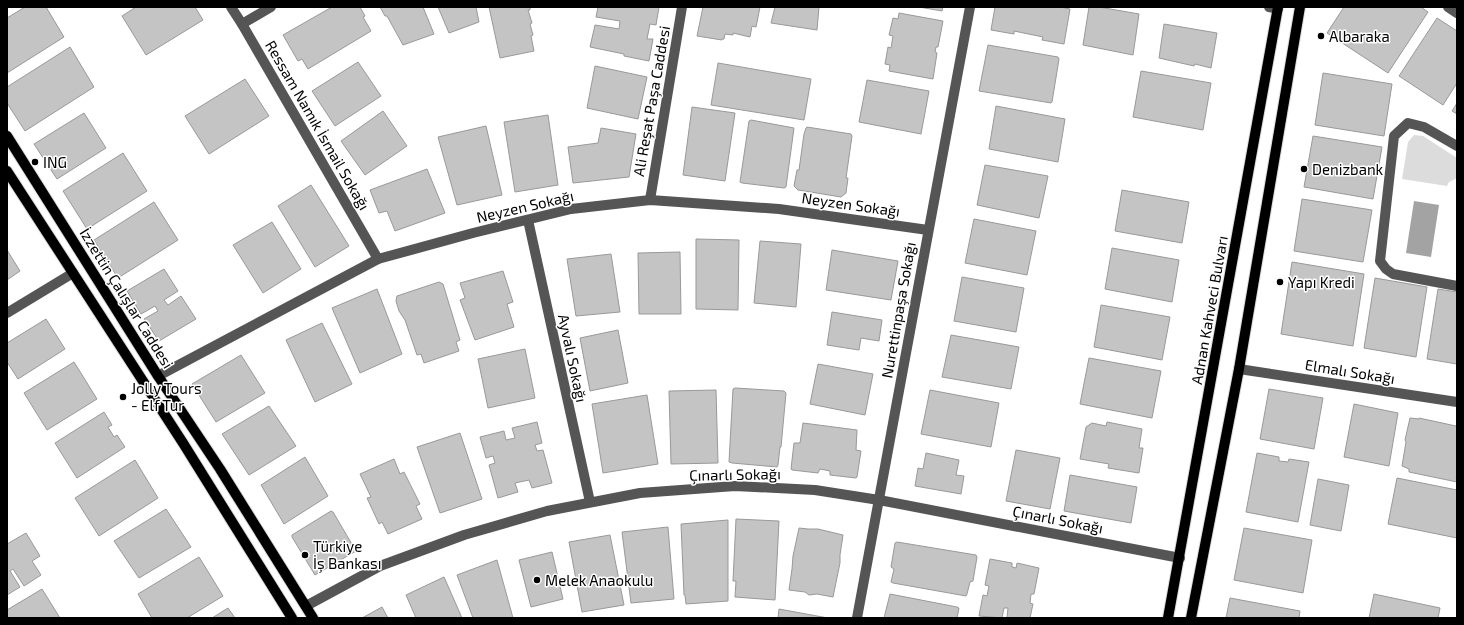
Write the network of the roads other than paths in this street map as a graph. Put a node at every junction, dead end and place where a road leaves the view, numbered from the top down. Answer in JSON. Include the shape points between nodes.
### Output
{"nodes":[{"id":1,"x":231,"y":7,"type":"edge"},
{"id":2,"x":271,"y":7,"type":"edge"},
{"id":3,"x":682,"y":7,"type":"edge"},
{"id":4,"x":970,"y":7,"type":"edge"},
{"id":5,"x":1301,"y":7,"type":"edge"},
{"id":6,"x":1448,"y":7,"type":"edge"},
{"id":7,"x":1275,"y":8,"type":"edge"},
{"id":8,"x":1457,"y":13,"type":"edge"},
{"id":9,"x":242,"y":24,"type":"junction"},
{"id":10,"x":7,"y":136,"type":"edge"},
{"id":11,"x":1457,"y":146,"type":"edge"},
{"id":12,"x":7,"y":171,"type":"edge"},
{"id":13,"x":650,"y":200,"type":"junction"},
{"id":14,"x":528,"y":220,"type":"junction"},
{"id":15,"x":928,"y":230,"type":"junction"},
{"id":16,"x":378,"y":259,"type":"junction"},
{"id":17,"x":72,"y":273,"type":"junction"},
{"id":18,"x":1457,"y":286,"type":"edge"},
{"id":19,"x":7,"y":313,"type":"edge"},
{"id":20,"x":1239,"y":369,"type":"junction"},
{"id":21,"x":158,"y":376,"type":"junction"},
{"id":22,"x":1457,"y":402,"type":"edge"},
{"id":23,"x":878,"y":500,"type":"junction"},
{"id":24,"x":590,"y":502,"type":"junction"},
{"id":25,"x":1180,"y":558,"type":"junction"},
{"id":26,"x":306,"y":606,"type":"junction"},
{"id":27,"x":292,"y":618,"type":"edge"},
{"id":28,"x":313,"y":618,"type":"edge"},
{"id":29,"x":857,"y":618,"type":"edge"},
{"id":30,"x":1168,"y":618,"type":"edge"},
{"id":31,"x":1191,"y":618,"type":"edge"}],
"edges":[{"from":1,"to":9,"type":"street","name":"Ressam Namık İsmail Sokağı"},
{"from":2,"to":9,"type":"street"},
{"from":3,"to":13,"type":"street","name":"Ali Reşat Paşa Caddesi"},
{"from":4,"to":15,"type":"street","name":"Nurettinpaşa Sokağı"},
{"from":5,"to":20,"type":"main road"},
{"from":6,"to":8,"type":"street"},
{"from":7,"to":25,"type":"main road","name":"Adnan Kahveci Bulvarı"},
{"from":9,"to":16,"type":"street","name":"Ressam Namık İsmail Sokağı"},
{"from":10,"to":21,"type":"main road","name":"İzzettin Çalışlar Caddesi"},
{"from":11,"to":18,"type":"street","via":[[1424,127],[1408,123],[1394,136],[1380,261],[1393,274]]},
{"from":12,"to":17,"type":"main road","name":"İzzettin Çalışlar Caddesi"},
{"from":13,"to":14,"type":"street","name":"Neyzen Sokağı","via":[[571,209]]},
{"from":13,"to":15,"type":"street","name":"Neyzen Sokağı","via":[[779,209]]},
{"from":14,"to":16,"type":"street","name":"Neyzen Sokağı"},
{"from":14,"to":24,"type":"street","name":"Ayvalı Sokağı"},
{"from":15,"to":23,"type":"street","name":"Nurettinpaşa Sokağı"},
{"from":16,"to":21,"type":"street","name":"Neyzen Sokağı"},
{"from":17,"to":19,"type":"street"},
{"from":17,"to":27,"type":"main road","name":"İzzettin Çalışlar Caddesi","via":[[183,443]]},
{"from":20,"to":22,"type":"street","name":"Elmalı Sokağı"},
{"from":20,"to":31,"type":"main road"},
{"from":21,"to":26,"type":"main road","name":"İzzettin Çalışlar Caddesi"},
{"from":23,"to":24,"type":"street","name":"Çınarlı Sokağı","via":[[815,490],[735,486],[640,493]]},
{"from":23,"to":25,"type":"street","name":"Çınarlı Sokağı"},
{"from":23,"to":29,"type":"street","name":"Nurettinpaşa Sokağı"},
{"from":24,"to":26,"type":"street","name":"Çınarlı Sokağı","via":[[547,511],[464,535],[380,566]]},
{"from":25,"to":30,"type":"main road","name":"Adnan Kahveci Bulvarı"},
{"from":26,"to":28,"type":"main road","name":"İzzettin Çalışlar Caddesi"}]}
